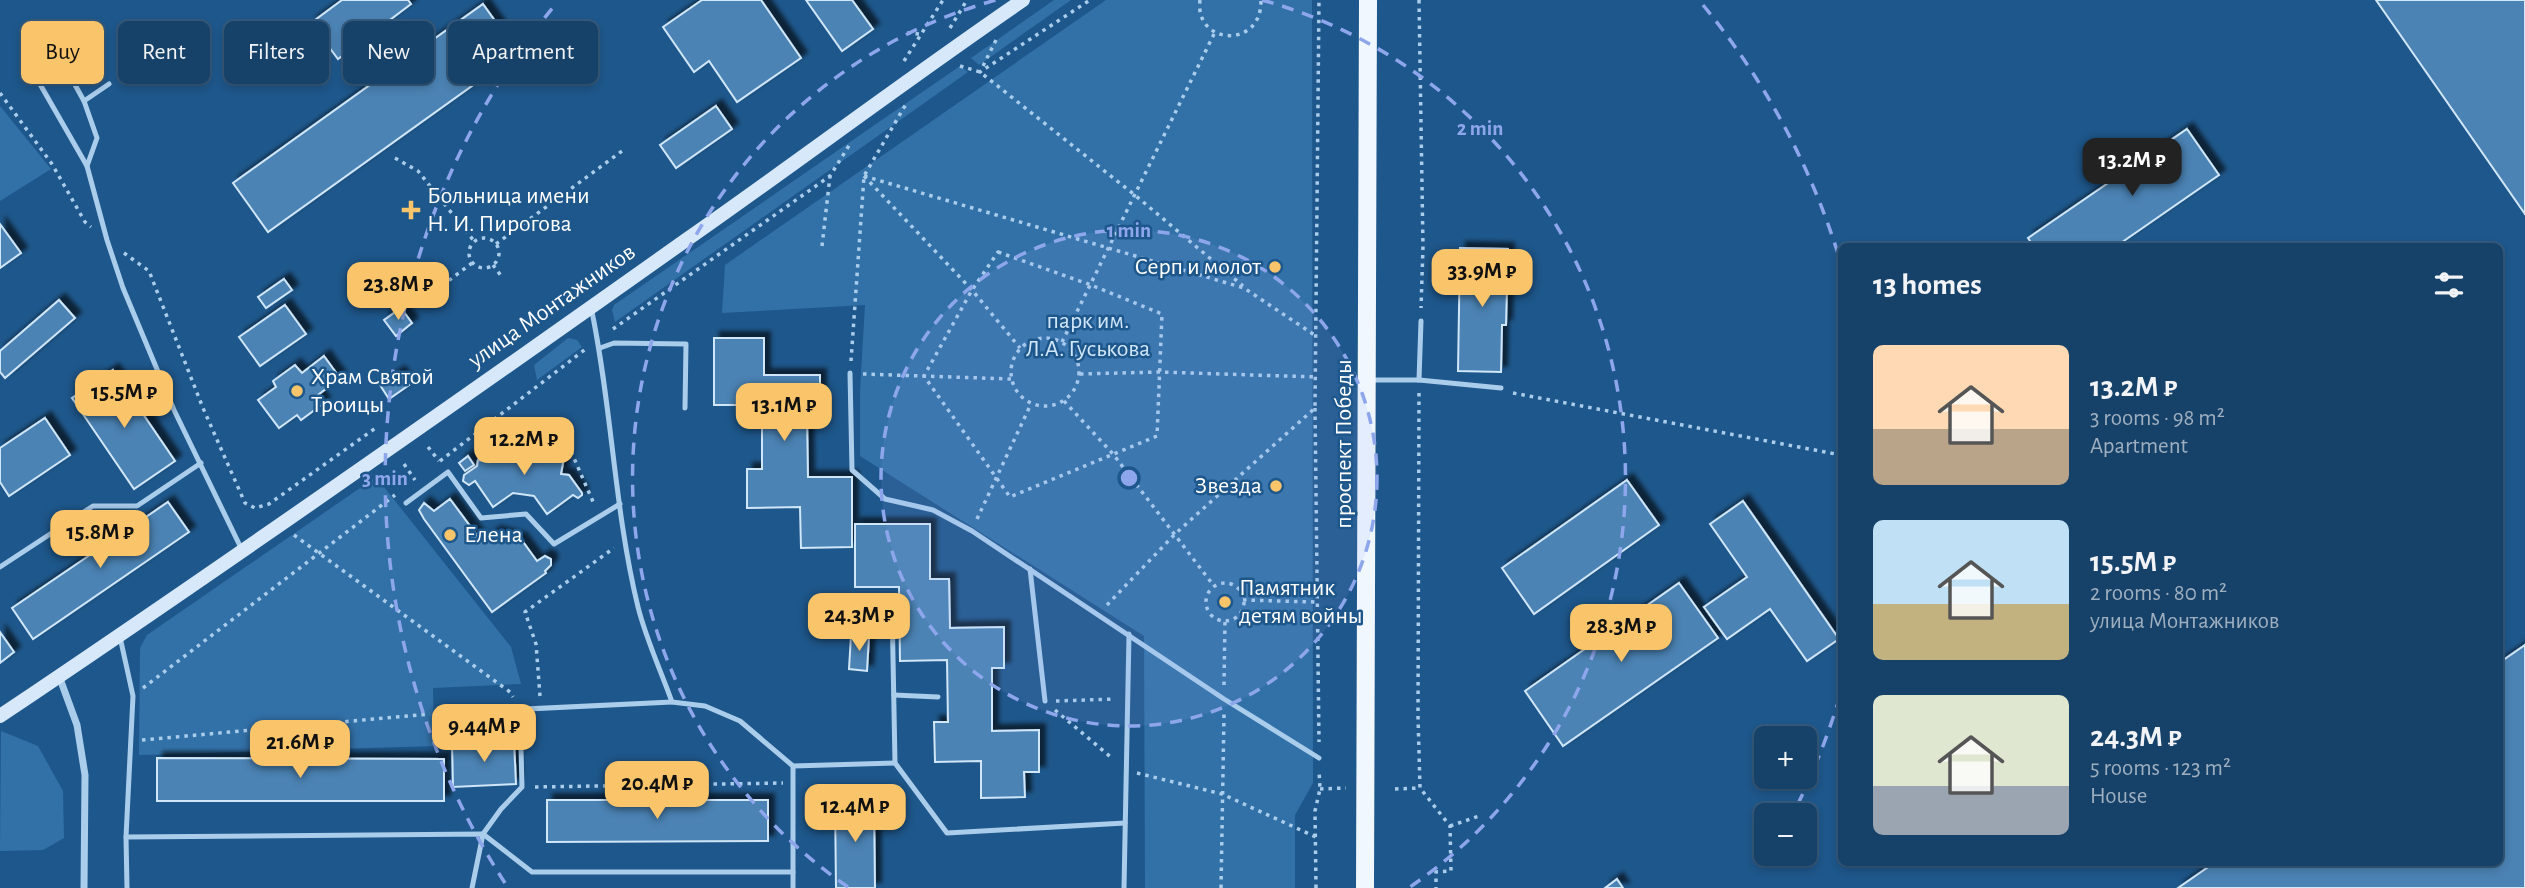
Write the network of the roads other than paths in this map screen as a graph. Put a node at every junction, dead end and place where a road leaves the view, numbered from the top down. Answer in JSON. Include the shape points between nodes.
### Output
{"nodes":[{"id":1,"x":1023,"y":0,"type":"edge"},
{"id":2,"x":1368,"y":0,"type":"edge"},
{"id":3,"x":40,"y":84,"type":"edge"},
{"id":4,"x":75,"y":84,"type":"edge"},
{"id":5,"x":109,"y":84,"type":"dead end"},
{"id":6,"x":84,"y":101,"type":"junction"},
{"id":7,"x":87,"y":166,"type":"junction"},
{"id":8,"x":591,"y":307,"type":"junction"},
{"id":9,"x":1421,"y":321,"type":"road end"},
{"id":10,"x":600,"y":348,"type":"junction"},
{"id":11,"x":850,"y":373,"type":"road end"},
{"id":12,"x":1368,"y":380,"type":"junction"},
{"id":13,"x":1419,"y":380,"type":"junction"},
{"id":14,"x":1501,"y":388,"type":"road end"},
{"id":15,"x":685,"y":408,"type":"dead end"},
{"id":16,"x":201,"y":463,"type":"junction"},
{"id":17,"x":406,"y":503,"type":"dead end"},
{"id":18,"x":620,"y":504,"type":"junction"},
{"id":19,"x":242,"y":550,"type":"junction"},
{"id":20,"x":0,"y":567,"type":"edge"},
{"id":21,"x":1030,"y":569,"type":"junction"},
{"id":22,"x":843,"y":598,"type":"dead end"},
{"id":23,"x":120,"y":635,"type":"junction"},
{"id":24,"x":1129,"y":635,"type":"junction"},
{"id":25,"x":60,"y":676,"type":"junction"},
{"id":26,"x":894,"y":695,"type":"junction"},
{"id":27,"x":938,"y":697,"type":"dead end"},
{"id":28,"x":1045,"y":701,"type":"road end"},
{"id":29,"x":672,"y":702,"type":"junction"},
{"id":30,"x":520,"y":710,"type":"junction"},
{"id":31,"x":443,"y":713,"type":"road end"},
{"id":32,"x":0,"y":716,"type":"edge"},
{"id":33,"x":1319,"y":758,"type":"road end"},
{"id":34,"x":895,"y":763,"type":"junction"},
{"id":35,"x":793,"y":766,"type":"junction"},
{"id":36,"x":1125,"y":823,"type":"junction"},
{"id":37,"x":483,"y":834,"type":"junction"},
{"id":38,"x":125,"y":837,"type":"junction"},
{"id":39,"x":793,"y":872,"type":"junction"},
{"id":40,"x":84,"y":888,"type":"edge"},
{"id":41,"x":127,"y":888,"type":"edge"},
{"id":42,"x":472,"y":888,"type":"edge"},
{"id":43,"x":793,"y":888,"type":"edge"},
{"id":44,"x":1124,"y":888,"type":"edge"},
{"id":45,"x":1365,"y":888,"type":"edge"}],
"edges":[{"from":1,"to":8,"type":"main road","name":"улица Монтажников"},
{"from":2,"to":12,"type":"main road","name":"проспект Победы"},
{"from":3,"to":7,"type":"lane"},
{"from":4,"to":6,"type":"lane"},
{"from":5,"to":6,"type":"lane"},
{"from":6,"to":7,"type":"lane","via":[[97,138]]},
{"from":7,"to":16,"type":"lane","via":[[123,289]]},
{"from":8,"to":10,"type":"lane"},
{"from":8,"to":19,"type":"main road","name":"улица Монтажников"},
{"from":9,"to":13,"type":"lane"},
{"from":10,"to":15,"type":"lane","via":[[614,343],[686,344]]},
{"from":10,"to":18,"type":"lane"},
{"from":11,"to":21,"type":"lane","via":[[852,470],[885,499],[933,510]]},
{"from":12,"to":13,"type":"lane"},
{"from":12,"to":45,"type":"main road","name":"проспект Победы"},
{"from":13,"to":14,"type":"lane"},
{"from":16,"to":19,"type":"lane"},
{"from":16,"to":20,"type":"lane","via":[[137,506],[93,506]]},
{"from":17,"to":18,"type":"lane","via":[[448,472],[481,518],[526,514],[554,544]]},
{"from":18,"to":29,"type":"lane","via":[[638,609]]},
{"from":19,"to":23,"type":"main road","name":"улица Монтажников"},
{"from":21,"to":24,"type":"lane"},
{"from":21,"to":28,"type":"lane"},
{"from":22,"to":26,"type":"lane","via":[[892,605]]},
{"from":23,"to":25,"type":"main road","name":"улица Монтажников"},
{"from":23,"to":38,"type":"lane","via":[[133,696]]},
{"from":24,"to":33,"type":"lane"},
{"from":24,"to":36,"type":"lane"},
{"from":25,"to":32,"type":"main road","name":"улица Монтажников"},
{"from":25,"to":40,"type":"street","via":[[77,725],[85,775]]},
{"from":26,"to":27,"type":"lane"},
{"from":26,"to":34,"type":"lane"},
{"from":29,"to":30,"type":"lane"},
{"from":29,"to":35,"type":"lane","via":[[705,706],[740,721]]},
{"from":30,"to":31,"type":"lane"},
{"from":30,"to":37,"type":"lane","via":[[522,787]]},
{"from":34,"to":35,"type":"lane"},
{"from":34,"to":36,"type":"lane","via":[[947,833]]},
{"from":35,"to":39,"type":"lane"},
{"from":36,"to":44,"type":"lane"},
{"from":37,"to":38,"type":"lane"},
{"from":37,"to":39,"type":"lane","via":[[532,872]]},
{"from":37,"to":42,"type":"lane"},
{"from":38,"to":41,"type":"lane"},
{"from":39,"to":43,"type":"lane"}]}
